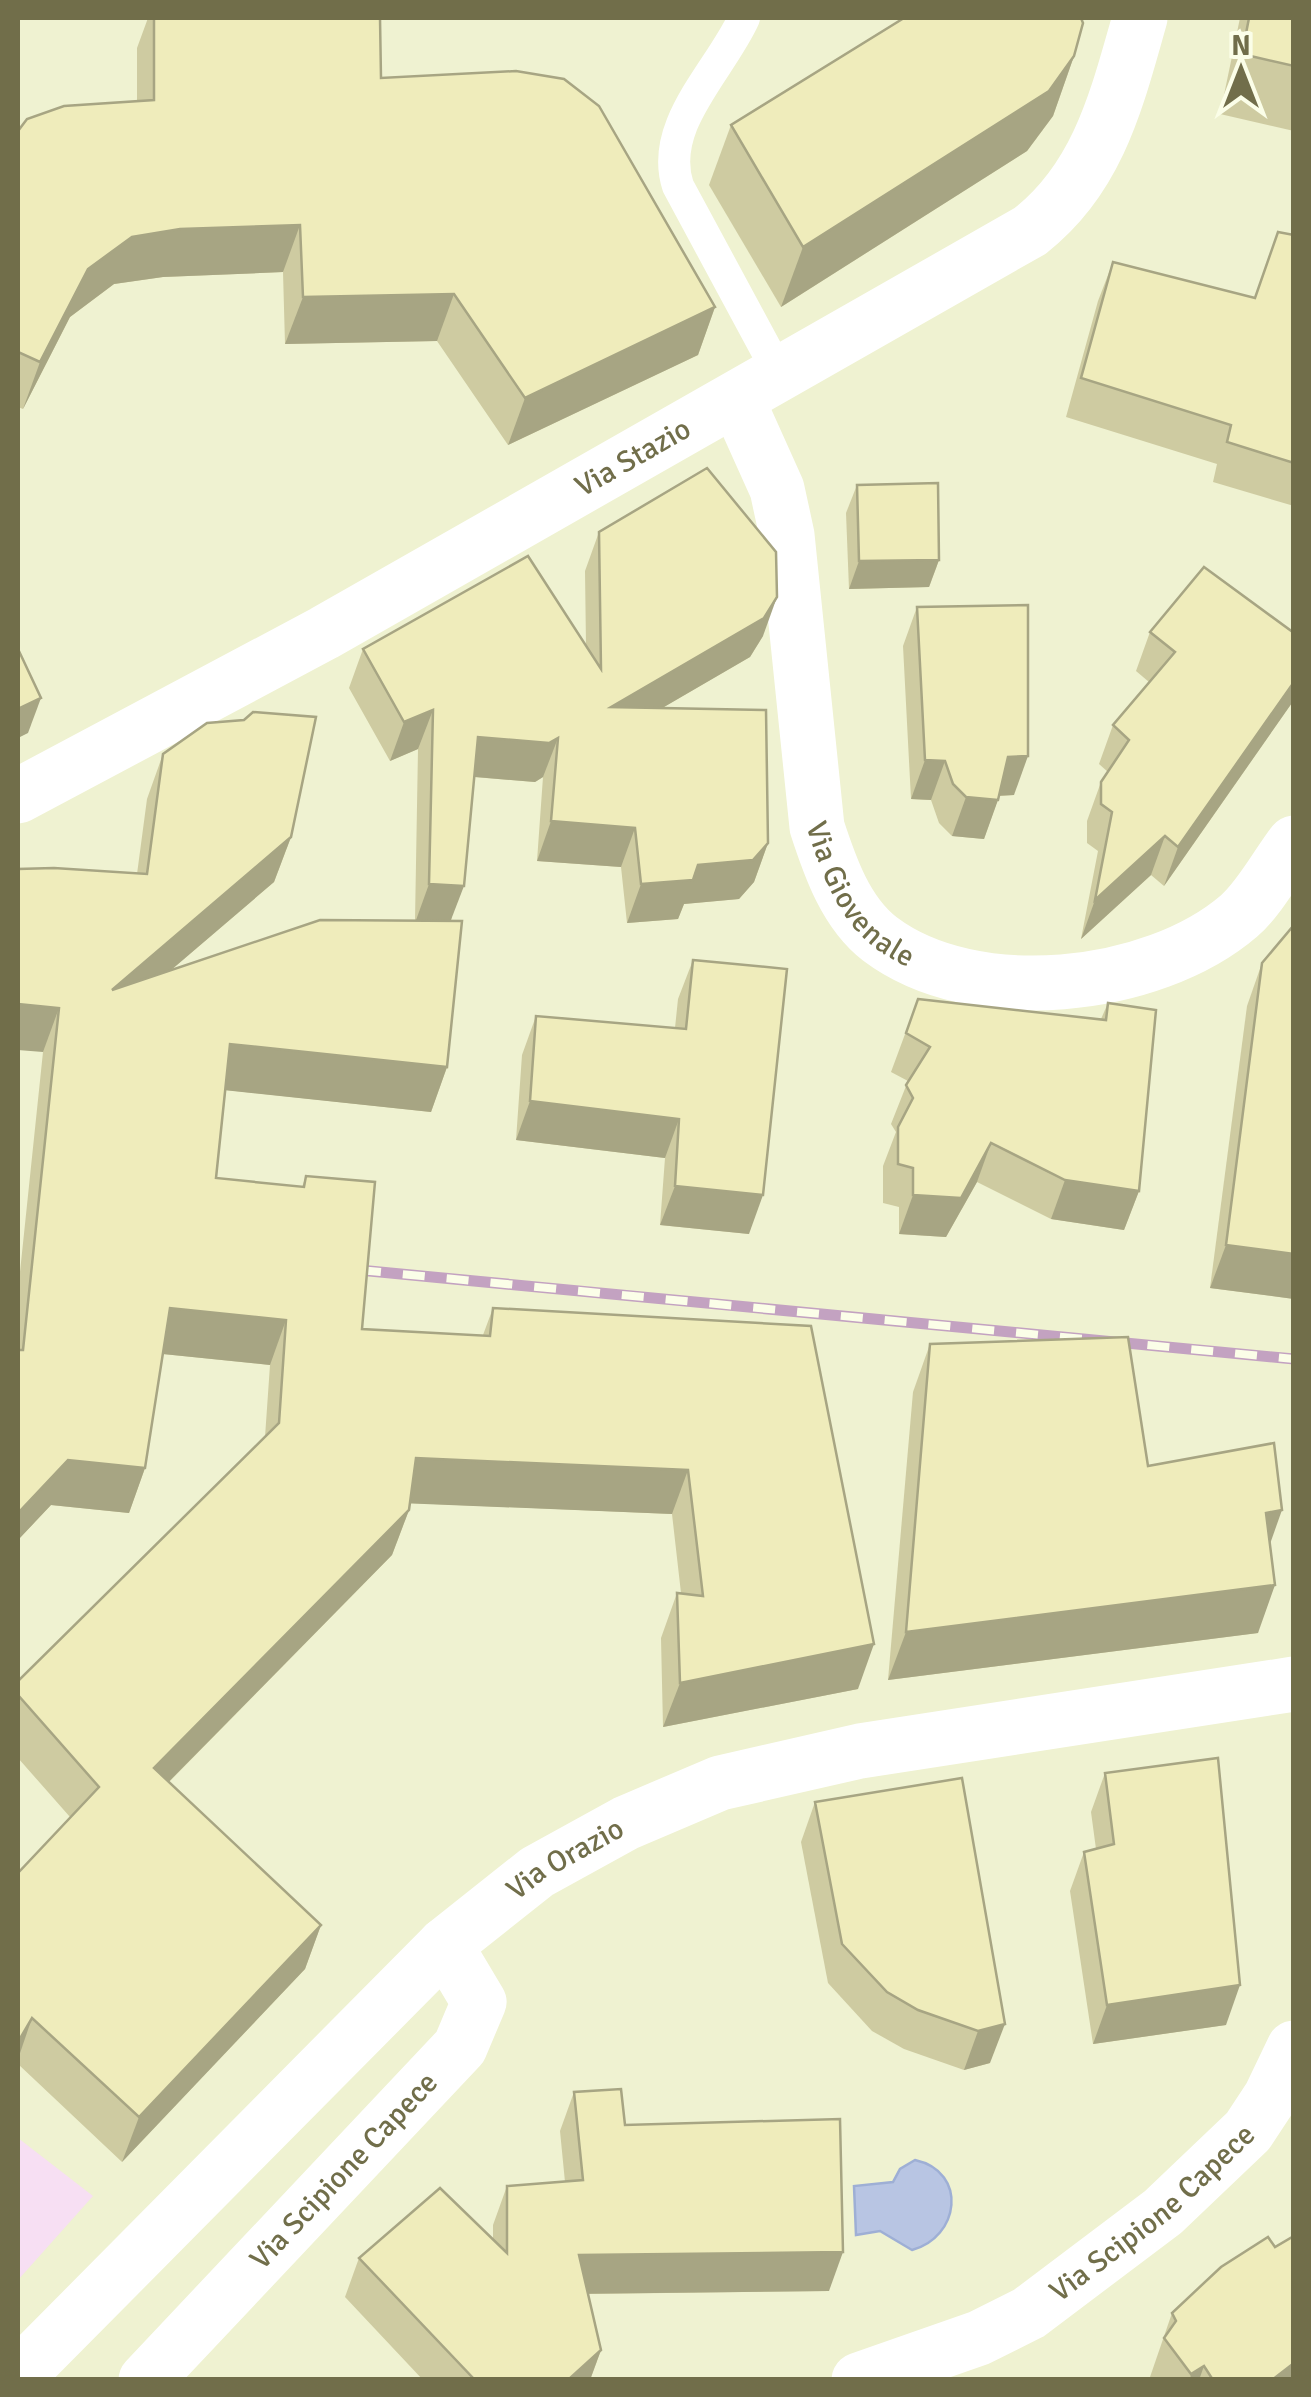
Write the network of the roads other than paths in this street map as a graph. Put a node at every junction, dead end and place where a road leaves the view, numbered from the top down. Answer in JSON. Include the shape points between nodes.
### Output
{"nodes":[{"id":1,"x":744,"y":18,"type":"edge"},
{"id":2,"x":1140,"y":18,"type":"edge"},
{"id":3,"x":759,"y":388,"type":"junction"},
{"id":4,"x":18,"y":796,"type":"edge"},
{"id":5,"x":1294,"y":842,"type":"edge"},
{"id":6,"x":1294,"y":1684,"type":"edge"},
{"id":7,"x":445,"y":1944,"type":"junction"},
{"id":8,"x":1294,"y":2048,"type":"edge"},
{"id":9,"x":18,"y":2376,"type":"edge"},
{"id":10,"x":146,"y":2380,"type":"edge"},
{"id":11,"x":859,"y":2380,"type":"edge"}],
"edges":[{"from":1,"to":3,"type":"lane","via":[[681,123],[670,163]]},
{"from":2,"to":3,"type":"street","name":"Via Stazio","via":[[1108,126],[1072,193],[1050,215]]},
{"from":3,"to":4,"type":"street","name":"Via Stazio"},
{"from":3,"to":5,"type":"street","name":"Via Giovenale","via":[[787,535],[818,828],[831,871],[880,939],[947,972],[1026,985],[1098,979],[1174,957],[1240,915]]},
{"from":6,"to":7,"type":"street","name":"Via Orazio","via":[[860,1751],[720,1784],[626,1822],[537,1872]]},
{"from":7,"to":9,"type":"street","name":"Via Orazio"},
{"from":7,"to":10,"type":"street","name":"Via Scipione Capece","via":[[479,2002],[460,2048]]},
{"from":8,"to":11,"type":"street","name":"Via Scipione Capece","via":[[1248,2131],[1163,2212],[1029,2313]]}]}
